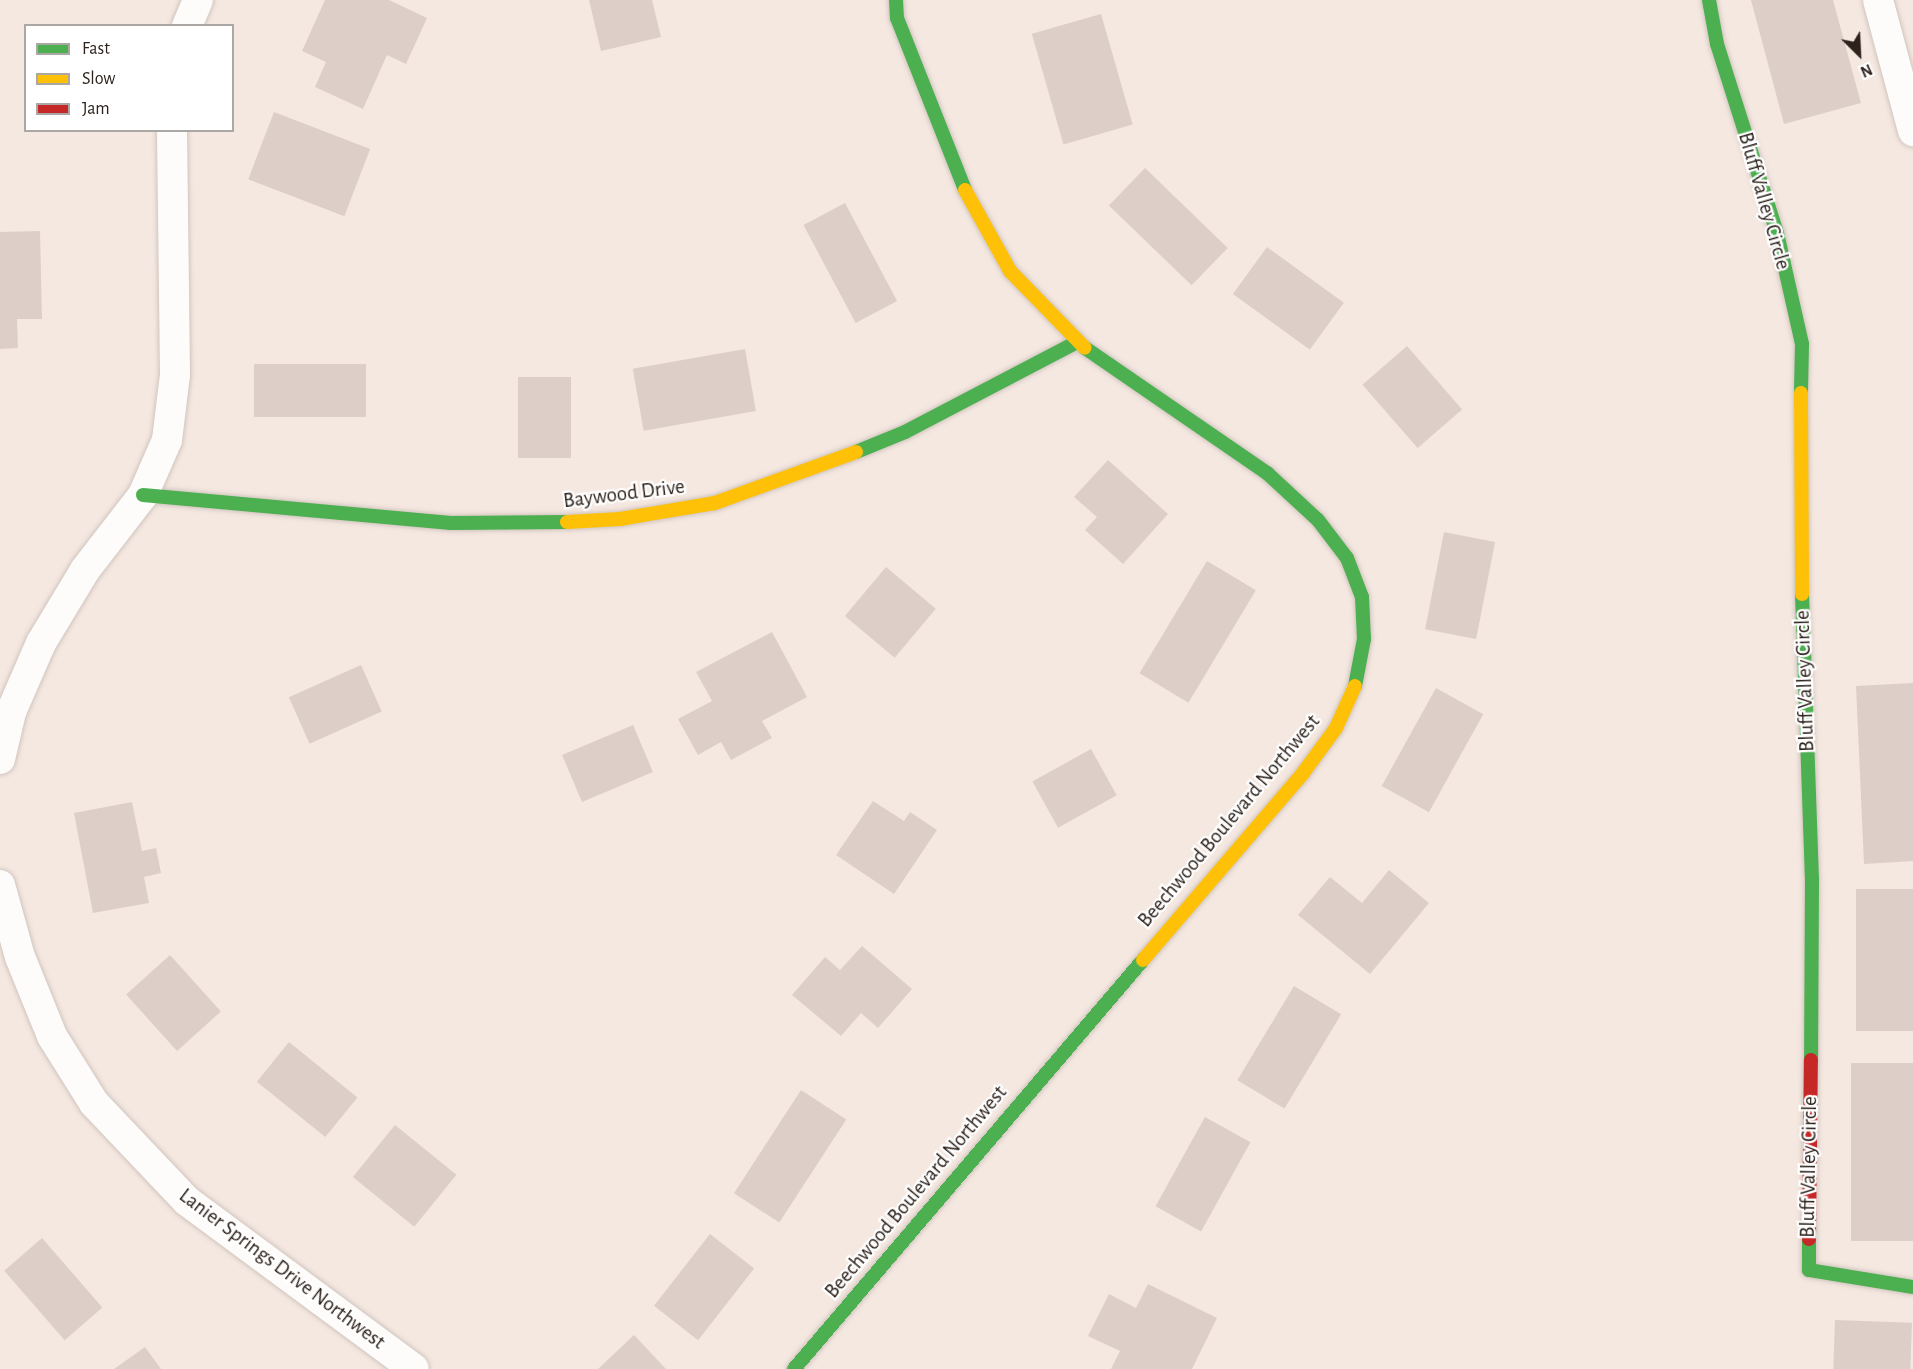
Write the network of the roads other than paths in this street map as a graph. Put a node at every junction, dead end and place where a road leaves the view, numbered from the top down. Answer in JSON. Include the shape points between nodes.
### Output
{"nodes":[{"id":1,"x":198,"y":0,"type":"edge"},
{"id":2,"x":897,"y":0,"type":"edge"},
{"id":3,"x":1709,"y":0,"type":"edge"},
{"id":4,"x":1878,"y":0,"type":"edge"},
{"id":5,"x":188,"y":24,"type":"edge"},
{"id":6,"x":1913,"y":131,"type":"edge"},
{"id":7,"x":172,"y":132,"type":"edge"},
{"id":8,"x":1075,"y":343,"type":"junction"},
{"id":9,"x":143,"y":495,"type":"junction"},
{"id":10,"x":0,"y":759,"type":"edge"},
{"id":11,"x":0,"y":885,"type":"edge"},
{"id":12,"x":1913,"y":1287,"type":"edge"},
{"id":13,"x":414,"y":1369,"type":"edge"},
{"id":14,"x":794,"y":1369,"type":"edge"}],
"edges":[{"from":1,"to":5,"type":"street"},
{"from":2,"to":8,"type":"street","name":"Beechwood Boulevard Northwest","via":[[897,18],[970,201],[1010,271]]},
{"from":3,"to":12,"type":"street","name":"Bluff Valley Circle","via":[[1717,44],[1777,233],[1802,344],[1799,511],[1812,880],[1809,1270]]},
{"from":4,"to":6,"type":"street"},
{"from":7,"to":9,"type":"street","via":[[175,375],[167,440]]},
{"from":8,"to":9,"type":"street","name":"Baywood Drive","via":[[926,422],[798,476],[715,503],[620,519],[537,524],[451,523]]},
{"from":8,"to":14,"type":"street","name":"Beechwood Boulevard Northwest","via":[[1114,364],[1267,473],[1318,519],[1347,558],[1362,597],[1364,639],[1358,680],[1336,728],[1303,773]]},
{"from":9,"to":10,"type":"street","via":[[85,570],[41,643],[11,712]]},
{"from":11,"to":13,"type":"street","name":"Lanier Springs Drive Northwest","via":[[20,957],[52,1036],[94,1103],[187,1201]]}]}
